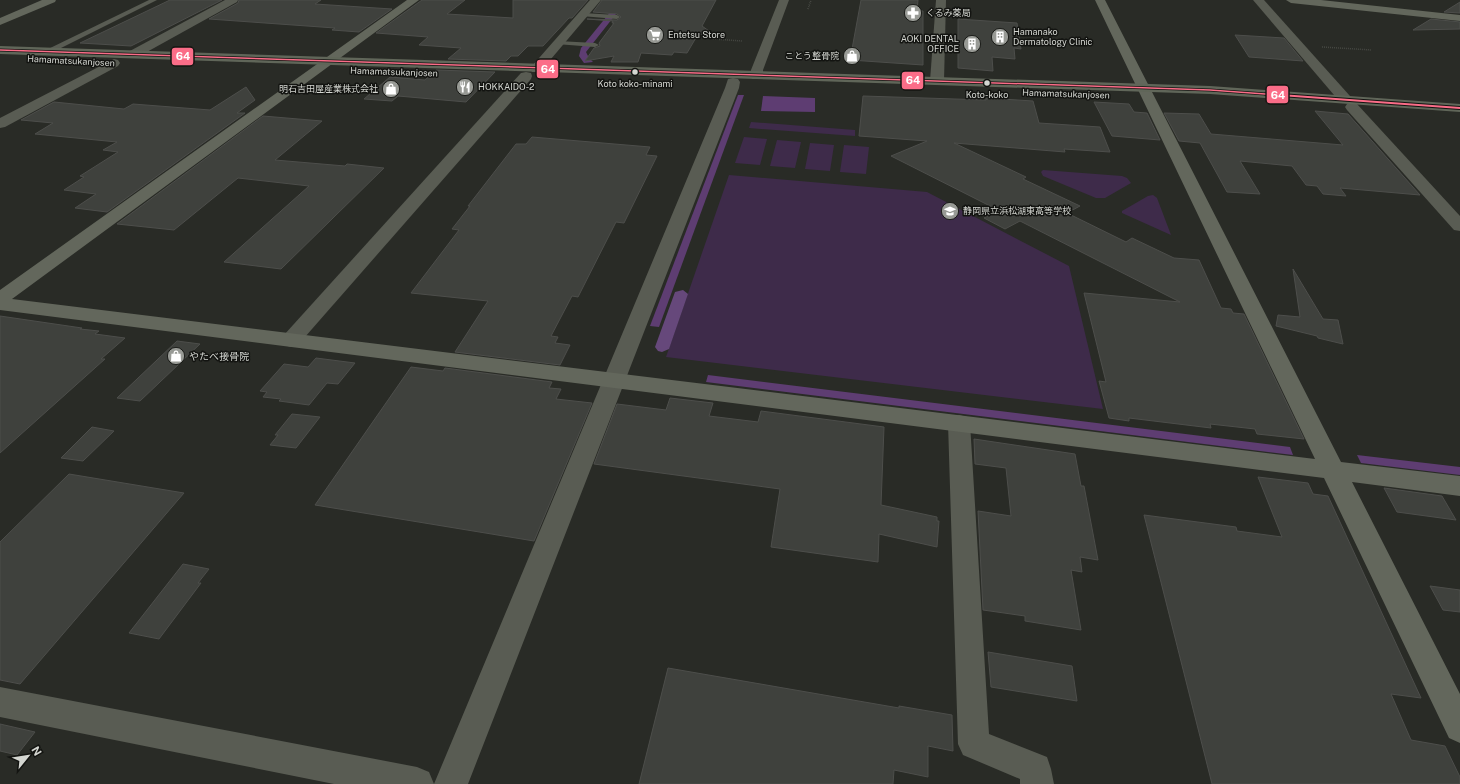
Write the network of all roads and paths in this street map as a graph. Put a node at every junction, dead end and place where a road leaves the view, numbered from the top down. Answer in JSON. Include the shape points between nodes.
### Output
{"nodes":[{"id":1,"x":51,"y":0,"type":"edge"},
{"id":2,"x":154,"y":0,"type":"edge"},
{"id":3,"x":233,"y":0,"type":"edge"},
{"id":4,"x":414,"y":0,"type":"edge"},
{"id":5,"x":596,"y":0,"type":"edge"},
{"id":6,"x":784,"y":0,"type":"edge"},
{"id":7,"x":811,"y":0,"type":"edge"},
{"id":8,"x":941,"y":0,"type":"edge"},
{"id":9,"x":1100,"y":0,"type":"edge"},
{"id":10,"x":1258,"y":0,"type":"edge"},
{"id":11,"x":1291,"y":0,"type":"edge"},
{"id":12,"x":808,"y":9,"type":"dead end"},
{"id":13,"x":583,"y":15,"type":"junction"},
{"id":14,"x":615,"y":17,"type":"dead end"},
{"id":15,"x":1460,"y":18,"type":"edge"},
{"id":16,"x":0,"y":22,"type":"edge"},
{"id":17,"x":712,"y":39,"type":"dead end"},
{"id":18,"x":742,"y":41,"type":"dead end"},
{"id":19,"x":558,"y":43,"type":"junction"},
{"id":20,"x":593,"y":45,"type":"dead end"},
{"id":21,"x":1298,"y":46,"type":"junction"},
{"id":22,"x":0,"y":50,"type":"edge"},
{"id":23,"x":1371,"y":50,"type":"dead end"},
{"id":24,"x":48,"y":52,"type":"junction"},
{"id":25,"x":132,"y":55,"type":"junction"},
{"id":26,"x":0,"y":58,"type":"edge"},
{"id":27,"x":114,"y":63,"type":"junction"},
{"id":28,"x":323,"y":65,"type":"junction"},
{"id":29,"x":531,"y":72,"type":"junction"},
{"id":30,"x":757,"y":76,"type":"junction"},
{"id":31,"x":937,"y":81,"type":"junction"},
{"id":32,"x":733,"y":82,"type":"junction"},
{"id":33,"x":1145,"y":92,"type":"junction"},
{"id":34,"x":1348,"y":103,"type":"junction"},
{"id":35,"x":1460,"y":108,"type":"edge"},
{"id":36,"x":1460,"y":115,"type":"edge"},
{"id":37,"x":0,"y":124,"type":"edge"},
{"id":38,"x":1460,"y":226,"type":"edge"},
{"id":39,"x":0,"y":299,"type":"edge"},
{"id":40,"x":0,"y":304,"type":"edge"},
{"id":41,"x":290,"y":340,"type":"junction"},
{"id":42,"x":615,"y":380,"type":"junction"},
{"id":43,"x":958,"y":423,"type":"junction"},
{"id":44,"x":1326,"y":459,"type":"junction"},
{"id":45,"x":1460,"y":486,"type":"edge"},
{"id":46,"x":0,"y":702,"type":"edge"},
{"id":47,"x":1460,"y":727,"type":"edge"},
{"id":48,"x":417,"y":784,"type":"edge"},
{"id":49,"x":451,"y":784,"type":"edge"},
{"id":50,"x":1037,"y":784,"type":"edge"}],
"edges":[{"from":1,"to":16,"type":"street"},
{"from":2,"to":24,"type":"lane"},
{"from":3,"to":25,"type":"street"},
{"from":4,"to":28,"type":"street"},
{"from":5,"to":13,"type":"street"},
{"from":6,"to":30,"type":"street","via":[[757,70]]},
{"from":7,"to":12,"type":"path"},
{"from":8,"to":31,"type":"street"},
{"from":9,"to":33,"type":"street"},
{"from":10,"to":21,"type":"street"},
{"from":11,"to":15,"type":"street"},
{"from":13,"to":14,"type":"lane"},
{"from":13,"to":19,"type":"street"},
{"from":17,"to":18,"type":"path"},
{"from":19,"to":20,"type":"lane"},
{"from":19,"to":29,"type":"street"},
{"from":21,"to":23,"type":"path"},
{"from":21,"to":34,"type":"street"},
{"from":22,"to":24,"type":"main road","name":"Hamamatsukanjosen"},
{"from":24,"to":25,"type":"main road","name":"Hamamatsukanjosen"},
{"from":25,"to":28,"type":"main road","name":"Hamamatsukanjosen"},
{"from":26,"to":27,"type":"main road","name":"Hamamatsukanjosen"},
{"from":27,"to":28,"type":"main road","name":"Hamamatsukanjosen"},
{"from":27,"to":37,"type":"street"},
{"from":28,"to":29,"type":"main road","name":"Hamamatsukanjosen"},
{"from":28,"to":39,"type":"street"},
{"from":29,"to":30,"type":"main road","name":"Hamamatsukanjosen"},
{"from":29,"to":32,"type":"main road","name":"Hamamatsukanjosen"},
{"from":29,"to":41,"type":"street"},
{"from":30,"to":31,"type":"main road","name":"Hamamatsukanjosen"},
{"from":31,"to":33,"type":"main road","name":"Hamamatsukanjosen"},
{"from":32,"to":33,"type":"main road","name":"Hamamatsukanjosen"},
{"from":32,"to":42,"type":"street"},
{"from":33,"to":34,"type":"main road","name":"Hamamatsukanjosen"},
{"from":33,"to":44,"type":"street"},
{"from":34,"to":35,"type":"main road","name":"Hamamatsukanjosen"},
{"from":34,"to":36,"type":"main road","name":"Hamamatsukanjosen"},
{"from":34,"to":38,"type":"street"},
{"from":40,"to":41,"type":"street"},
{"from":41,"to":42,"type":"street"},
{"from":42,"to":43,"type":"street"},
{"from":42,"to":49,"type":"street"},
{"from":43,"to":44,"type":"street"},
{"from":43,"to":50,"type":"street","via":[[974,744],[1035,769]]},
{"from":44,"to":45,"type":"street"},
{"from":44,"to":47,"type":"street"},
{"from":46,"to":48,"type":"street"}]}
